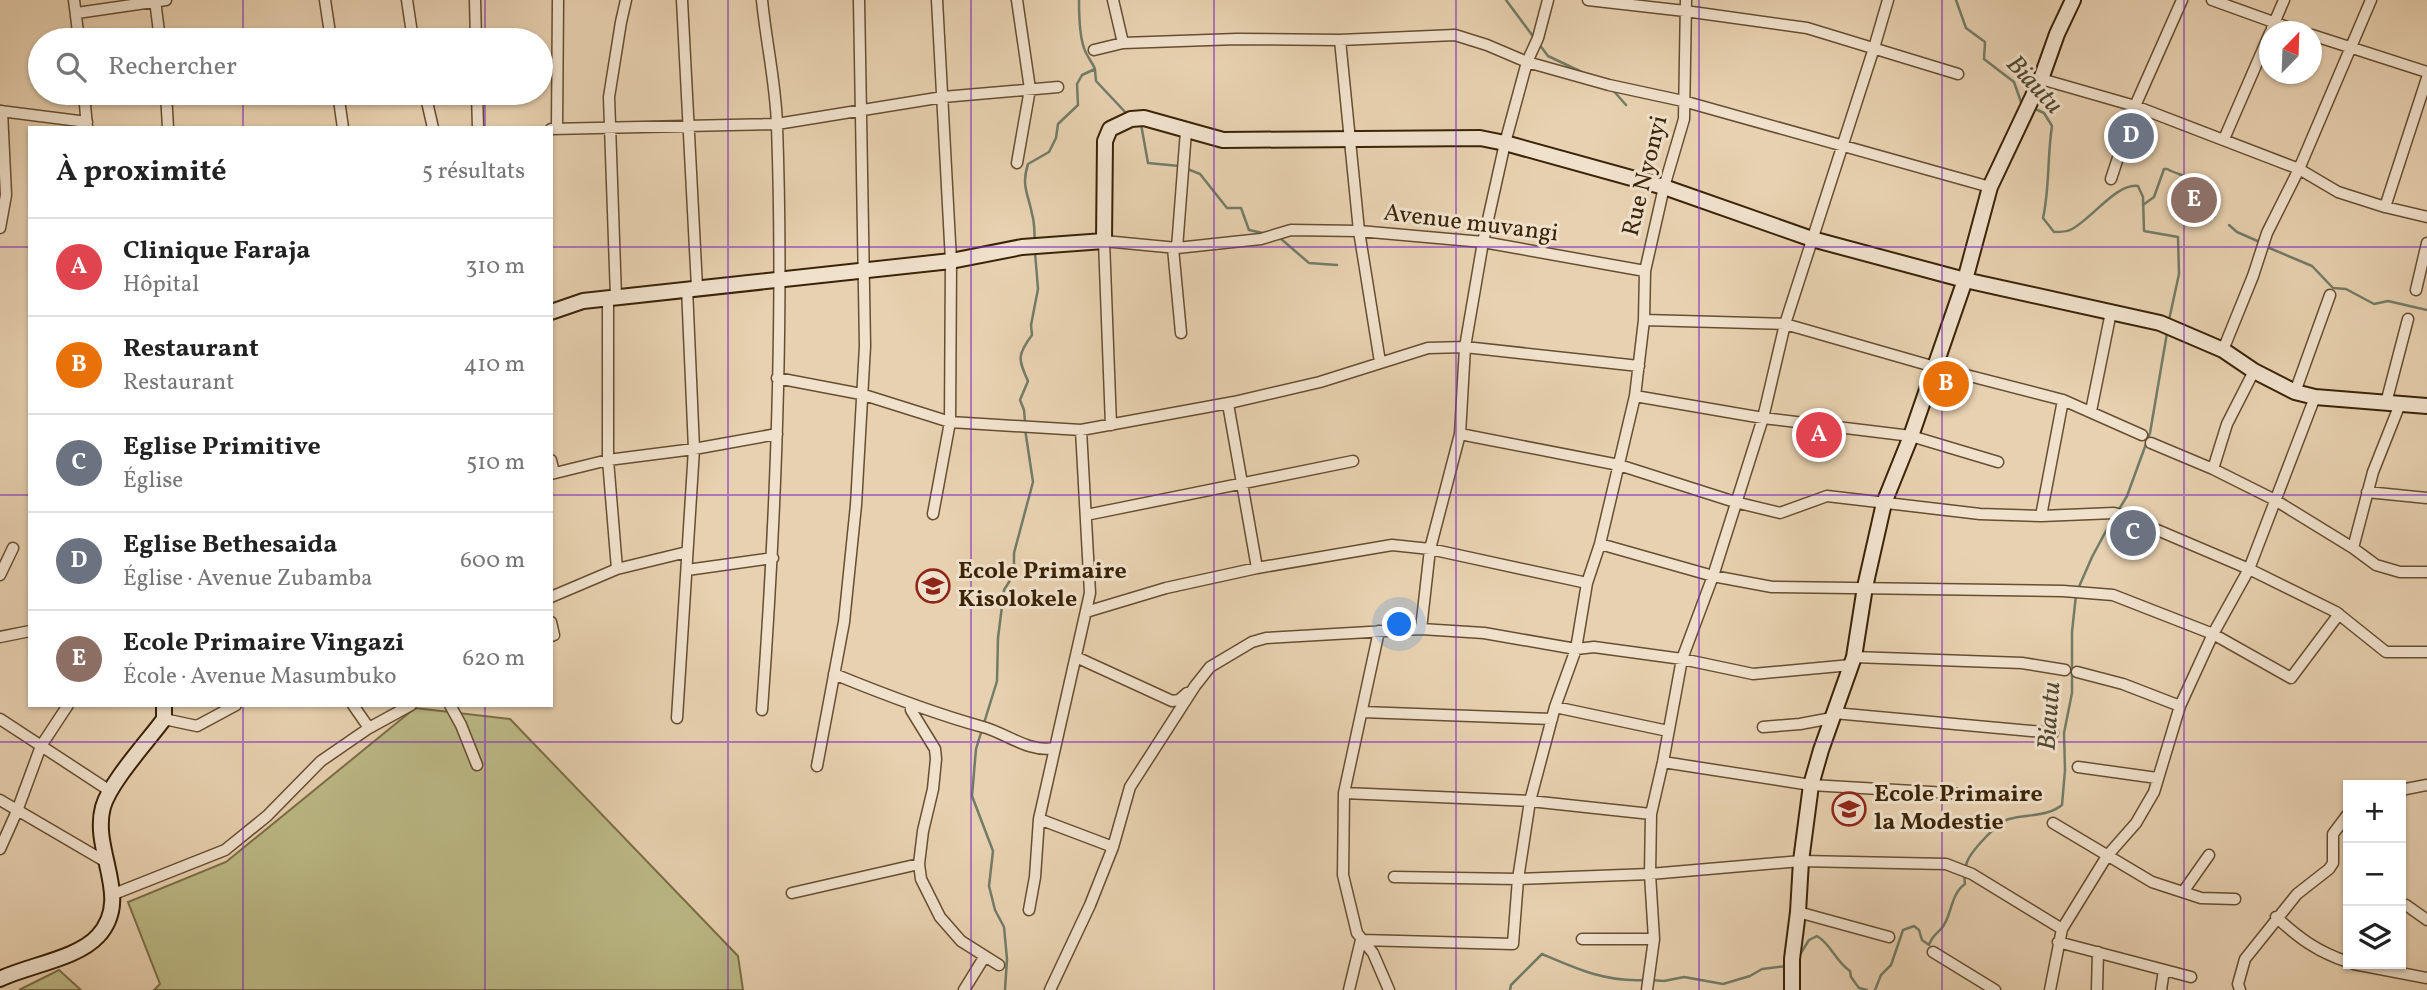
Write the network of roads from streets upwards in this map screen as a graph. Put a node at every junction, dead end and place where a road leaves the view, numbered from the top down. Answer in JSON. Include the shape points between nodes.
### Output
{"nodes":[{"id":1,"x":74,"y":0,"type":"edge"},
{"id":2,"x":325,"y":0,"type":"edge"},
{"id":3,"x":407,"y":0,"type":"edge"},
{"id":4,"x":475,"y":0,"type":"edge"},
{"id":5,"x":558,"y":0,"type":"edge"},
{"id":6,"x":626,"y":0,"type":"edge"},
{"id":7,"x":682,"y":0,"type":"edge"},
{"id":8,"x":762,"y":0,"type":"edge"},
{"id":9,"x":859,"y":0,"type":"edge"},
{"id":10,"x":937,"y":0,"type":"edge"},
{"id":11,"x":1017,"y":0,"type":"edge"},
{"id":12,"x":1113,"y":0,"type":"edge"},
{"id":13,"x":1548,"y":0,"type":"edge"},
{"id":14,"x":1588,"y":0,"type":"edge"},
{"id":15,"x":1888,"y":0,"type":"edge"},
{"id":16,"x":2073,"y":0,"type":"edge"},
{"id":17,"x":2182,"y":0,"type":"edge"},
{"id":18,"x":2212,"y":0,"type":"edge"},
{"id":19,"x":2284,"y":0,"type":"edge"},
{"id":20,"x":2371,"y":0,"type":"edge"},
{"id":21,"x":159,"y":1,"type":"edge"},
{"id":22,"x":1685,"y":5,"type":"edge"},
{"id":23,"x":77,"y":13,"type":"junction"},
{"id":24,"x":2275,"y":21,"type":"edge"},
{"id":25,"x":2259,"y":23,"type":"edge"},
{"id":26,"x":78,"y":28,"type":"edge"},
{"id":27,"x":160,"y":28,"type":"edge"},
{"id":28,"x":329,"y":28,"type":"edge"},
{"id":29,"x":411,"y":28,"type":"edge"},
{"id":30,"x":476,"y":28,"type":"edge"},
{"id":31,"x":2322,"y":38,"type":"edge"},
{"id":32,"x":1340,"y":40,"type":"junction"},
{"id":33,"x":1123,"y":43,"type":"junction"},
{"id":34,"x":1874,"y":48,"type":"junction"},
{"id":35,"x":2352,"y":48,"type":"junction"},
{"id":36,"x":1094,"y":50,"type":"dead end"},
{"id":37,"x":2259,"y":57,"type":"edge"},
{"id":38,"x":1527,"y":61,"type":"junction"},
{"id":39,"x":2427,"y":72,"type":"edge"},
{"id":40,"x":1958,"y":74,"type":"dead end"},
{"id":41,"x":2427,"y":78,"type":"edge"},
{"id":42,"x":2041,"y":79,"type":"junction"},
{"id":43,"x":1058,"y":87,"type":"dead end"},
{"id":44,"x":1030,"y":89,"type":"junction"},
{"id":45,"x":943,"y":97,"type":"junction"},
{"id":46,"x":1683,"y":101,"type":"junction"},
{"id":47,"x":85,"y":105,"type":"edge"},
{"id":48,"x":167,"y":105,"type":"edge"},
{"id":49,"x":340,"y":105,"type":"edge"},
{"id":50,"x":428,"y":105,"type":"edge"},
{"id":51,"x":478,"y":105,"type":"edge"},
{"id":52,"x":2135,"y":106,"type":"junction"},
{"id":53,"x":1,"y":111,"type":"edge"},
{"id":54,"x":862,"y":112,"type":"junction"},
{"id":55,"x":777,"y":124,"type":"junction"},
{"id":56,"x":87,"y":125,"type":"edge"},
{"id":57,"x":168,"y":126,"type":"edge"},
{"id":58,"x":344,"y":126,"type":"edge"},
{"id":59,"x":433,"y":126,"type":"edge"},
{"id":60,"x":478,"y":126,"type":"edge"},
{"id":61,"x":690,"y":127,"type":"junction"},
{"id":62,"x":554,"y":129,"type":"edge"},
{"id":63,"x":608,"y":129,"type":"junction"},
{"id":64,"x":1186,"y":131,"type":"junction"},
{"id":65,"x":1352,"y":138,"type":"junction"},
{"id":66,"x":2224,"y":139,"type":"junction"},
{"id":67,"x":1505,"y":143,"type":"junction"},
{"id":68,"x":1843,"y":146,"type":"junction"},
{"id":69,"x":1017,"y":163,"type":"dead end"},
{"id":70,"x":2298,"y":169,"type":"junction"},
{"id":71,"x":2111,"y":179,"type":"dead end"},
{"id":72,"x":1664,"y":187,"type":"junction"},
{"id":73,"x":1990,"y":187,"type":"junction"},
{"id":74,"x":2385,"y":207,"type":"junction"},
{"id":75,"x":2427,"y":217,"type":"edge"},
{"id":76,"x":0,"y":228,"type":"edge"},
{"id":77,"x":1359,"y":231,"type":"junction"},
{"id":78,"x":1812,"y":239,"type":"junction"},
{"id":79,"x":1104,"y":241,"type":"junction"},
{"id":80,"x":1483,"y":242,"type":"junction"},
{"id":81,"x":2427,"y":243,"type":"edge"},
{"id":82,"x":1175,"y":248,"type":"junction"},
{"id":83,"x":951,"y":261,"type":"junction"},
{"id":84,"x":865,"y":271,"type":"junction"},
{"id":85,"x":1645,"y":271,"type":"junction"},
{"id":86,"x":1965,"y":280,"type":"junction"},
{"id":87,"x":778,"y":281,"type":"junction"},
{"id":88,"x":692,"y":288,"type":"junction"},
{"id":89,"x":2416,"y":290,"type":"dead end"},
{"id":90,"x":2330,"y":295,"type":"dead end"},
{"id":91,"x":612,"y":298,"type":"junction"},
{"id":92,"x":553,"y":311,"type":"edge"},
{"id":93,"x":2111,"y":312,"type":"junction"},
{"id":94,"x":2408,"y":319,"type":"dead end"},
{"id":95,"x":1644,"y":320,"type":"junction"},
{"id":96,"x":1785,"y":324,"type":"junction"},
{"id":97,"x":1181,"y":333,"type":"dead end"},
{"id":98,"x":1465,"y":347,"type":"junction"},
{"id":99,"x":2223,"y":350,"type":"junction"},
{"id":100,"x":1380,"y":362,"type":"junction"},
{"id":101,"x":1639,"y":366,"type":"junction"},
{"id":102,"x":1935,"y":367,"type":"junction"},
{"id":103,"x":2254,"y":371,"type":"junction"},
{"id":104,"x":777,"y":378,"type":"junction"},
{"id":105,"x":2295,"y":392,"type":"junction"},
{"id":106,"x":861,"y":394,"type":"junction"},
{"id":107,"x":1636,"y":396,"type":"junction"},
{"id":108,"x":2315,"y":397,"type":"junction"},
{"id":109,"x":2063,"y":400,"type":"junction"},
{"id":110,"x":1228,"y":404,"type":"junction"},
{"id":111,"x":2393,"y":404,"type":"junction"},
{"id":112,"x":2427,"y":406,"type":"edge"},
{"id":113,"x":2091,"y":411,"type":"junction"},
{"id":114,"x":1763,"y":418,"type":"junction"},
{"id":115,"x":950,"y":422,"type":"junction"},
{"id":116,"x":1111,"y":425,"type":"junction"},
{"id":117,"x":1081,"y":430,"type":"junction"},
{"id":118,"x":777,"y":434,"type":"junction"},
{"id":119,"x":1461,"y":434,"type":"junction"},
{"id":120,"x":2142,"y":435,"type":"dead end"},
{"id":121,"x":1911,"y":436,"type":"junction"},
{"id":122,"x":2151,"y":443,"type":"dead end"},
{"id":123,"x":694,"y":449,"type":"junction"},
{"id":124,"x":608,"y":460,"type":"junction"},
{"id":125,"x":1353,"y":461,"type":"dead end"},
{"id":126,"x":1998,"y":462,"type":"dead end"},
{"id":127,"x":1619,"y":466,"type":"junction"},
{"id":128,"x":2213,"y":469,"type":"junction"},
{"id":129,"x":553,"y":474,"type":"edge"},
{"id":130,"x":1240,"y":484,"type":"junction"},
{"id":131,"x":2367,"y":492,"type":"junction"},
{"id":132,"x":2427,"y":498,"type":"edge"},
{"id":133,"x":2275,"y":500,"type":"junction"},
{"id":134,"x":1735,"y":502,"type":"junction"},
{"id":135,"x":1884,"y":503,"type":"junction"},
{"id":136,"x":933,"y":514,"type":"dead end"},
{"id":137,"x":1086,"y":515,"type":"junction"},
{"id":138,"x":2041,"y":516,"type":"junction"},
{"id":139,"x":1600,"y":544,"type":"junction"},
{"id":140,"x":13,"y":548,"type":"dead end"},
{"id":141,"x":2353,"y":548,"type":"junction"},
{"id":142,"x":1430,"y":549,"type":"junction"},
{"id":143,"x":687,"y":552,"type":"junction"},
{"id":144,"x":773,"y":558,"type":"junction"},
{"id":145,"x":1256,"y":568,"type":"junction"},
{"id":146,"x":617,"y":569,"type":"junction"},
{"id":147,"x":2249,"y":569,"type":"junction"},
{"id":148,"x":687,"y":570,"type":"junction"},
{"id":149,"x":2427,"y":572,"type":"edge"},
{"id":150,"x":0,"y":575,"type":"edge"},
{"id":151,"x":1713,"y":576,"type":"junction"},
{"id":152,"x":1587,"y":583,"type":"junction"},
{"id":153,"x":1865,"y":587,"type":"junction"},
{"id":154,"x":553,"y":596,"type":"edge"},
{"id":155,"x":1086,"y":612,"type":"junction"},
{"id":156,"x":2339,"y":614,"type":"junction"},
{"id":157,"x":1421,"y":629,"type":"junction"},
{"id":158,"x":28,"y":631,"type":"edge"},
{"id":159,"x":1379,"y":631,"type":"junction"},
{"id":160,"x":2213,"y":634,"type":"junction"},
{"id":161,"x":0,"y":637,"type":"edge"},
{"id":162,"x":1576,"y":649,"type":"junction"},
{"id":163,"x":2427,"y":652,"type":"edge"},
{"id":164,"x":1076,"y":657,"type":"junction"},
{"id":165,"x":1682,"y":659,"type":"junction"},
{"id":166,"x":1853,"y":661,"type":"junction"},
{"id":167,"x":2065,"y":670,"type":"dead end"},
{"id":168,"x":2077,"y":672,"type":"dead end"},
{"id":169,"x":834,"y":674,"type":"junction"},
{"id":170,"x":1195,"y":686,"type":"junction"},
{"id":171,"x":911,"y":706,"type":"junction"},
{"id":172,"x":2180,"y":706,"type":"junction"},
{"id":173,"x":67,"y":707,"type":"edge"},
{"id":174,"x":232,"y":707,"type":"edge"},
{"id":175,"x":354,"y":707,"type":"edge"},
{"id":176,"x":404,"y":707,"type":"edge"},
{"id":177,"x":451,"y":707,"type":"edge"},
{"id":178,"x":1555,"y":707,"type":"junction"},
{"id":179,"x":762,"y":709,"type":"dead end"},
{"id":180,"x":164,"y":712,"type":"edge"},
{"id":181,"x":1362,"y":712,"type":"junction"},
{"id":182,"x":1833,"y":715,"type":"junction"},
{"id":183,"x":677,"y":718,"type":"dead end"},
{"id":184,"x":0,"y":719,"type":"edge"},
{"id":185,"x":1552,"y":719,"type":"junction"},
{"id":186,"x":1763,"y":727,"type":"dead end"},
{"id":187,"x":369,"y":728,"type":"junction"},
{"id":188,"x":1668,"y":731,"type":"junction"},
{"id":189,"x":2053,"y":733,"type":"dead end"},
{"id":190,"x":41,"y":746,"type":"junction"},
{"id":191,"x":1054,"y":748,"type":"junction"},
{"id":192,"x":1663,"y":762,"type":"junction"},
{"id":193,"x":477,"y":765,"type":"dead end"},
{"id":194,"x":817,"y":766,"type":"dead end"},
{"id":195,"x":2078,"y":767,"type":"dead end"},
{"id":196,"x":2157,"y":778,"type":"junction"},
{"id":197,"x":1811,"y":785,"type":"junction"},
{"id":198,"x":2427,"y":785,"type":"edge"},
{"id":199,"x":2406,"y":789,"type":"edge"},
{"id":200,"x":110,"y":791,"type":"junction"},
{"id":201,"x":1344,"y":793,"type":"junction"},
{"id":202,"x":2015,"y":797,"type":"dead end"},
{"id":203,"x":0,"y":800,"type":"edge"},
{"id":204,"x":1530,"y":801,"type":"junction"},
{"id":205,"x":18,"y":811,"type":"junction"},
{"id":206,"x":1651,"y":814,"type":"junction"},
{"id":207,"x":1039,"y":819,"type":"junction"},
{"id":208,"x":2343,"y":821,"type":"edge"},
{"id":209,"x":2053,"y":823,"type":"dead end"},
{"id":210,"x":1112,"y":847,"type":"junction"},
{"id":211,"x":0,"y":849,"type":"edge"},
{"id":212,"x":2209,"y":855,"type":"dead end"},
{"id":213,"x":2107,"y":856,"type":"junction"},
{"id":214,"x":1801,"y":861,"type":"junction"},
{"id":215,"x":106,"y":862,"type":"junction"},
{"id":216,"x":919,"y":864,"type":"junction"},
{"id":217,"x":1650,"y":874,"type":"junction"},
{"id":218,"x":1394,"y":877,"type":"dead end"},
{"id":219,"x":1518,"y":879,"type":"junction"},
{"id":220,"x":2183,"y":892,"type":"junction"},
{"id":221,"x":792,"y":893,"type":"dead end"},
{"id":222,"x":114,"y":894,"type":"junction"},
{"id":223,"x":2235,"y":899,"type":"dead end"},
{"id":224,"x":2406,"y":905,"type":"dead end"},
{"id":225,"x":1029,"y":910,"type":"dead end"},
{"id":226,"x":1798,"y":912,"type":"junction"},
{"id":227,"x":2277,"y":917,"type":"junction"},
{"id":228,"x":2427,"y":920,"type":"edge"},
{"id":229,"x":2062,"y":929,"type":"junction"},
{"id":230,"x":1889,"y":937,"type":"dead end"},
{"id":231,"x":1582,"y":939,"type":"dead end"},
{"id":232,"x":1654,"y":939,"type":"junction"},
{"id":233,"x":1361,"y":940,"type":"junction"},
{"id":234,"x":2058,"y":942,"type":"junction"},
{"id":235,"x":2098,"y":952,"type":"junction"},
{"id":236,"x":1933,"y":953,"type":"dead end"},
{"id":237,"x":985,"y":956,"type":"junction"},
{"id":238,"x":2343,"y":960,"type":"edge"},
{"id":239,"x":999,"y":965,"type":"dead end"},
{"id":240,"x":2380,"y":969,"type":"edge"},
{"id":241,"x":2164,"y":970,"type":"junction"},
{"id":242,"x":3,"y":973,"type":"edge"},
{"id":243,"x":2191,"y":978,"type":"dead end"},
{"id":244,"x":2427,"y":978,"type":"edge"},
{"id":245,"x":1647,"y":983,"type":"edge"},
{"id":246,"x":1992,"y":989,"type":"edge"},
{"id":247,"x":964,"y":990,"type":"edge"},
{"id":248,"x":1050,"y":990,"type":"edge"},
{"id":249,"x":1349,"y":990,"type":"edge"},
{"id":250,"x":1389,"y":990,"type":"edge"},
{"id":251,"x":1792,"y":990,"type":"edge"},
{"id":252,"x":2050,"y":990,"type":"edge"},
{"id":253,"x":2097,"y":990,"type":"edge"},
{"id":254,"x":2161,"y":990,"type":"edge"},
{"id":255,"x":2241,"y":990,"type":"edge"}],
"edges":[{"from":1,"to":23,"type":"street"},
{"from":2,"to":28,"type":"street"},
{"from":3,"to":29,"type":"street"},
{"from":4,"to":30,"type":"street"},
{"from":5,"to":62,"type":"street"},
{"from":6,"to":63,"type":"street"},
{"from":7,"to":61,"type":"street"},
{"from":8,"to":55,"type":"street"},
{"from":9,"to":54,"type":"street"},
{"from":10,"to":45,"type":"street"},
{"from":11,"to":44,"type":"street"},
{"from":12,"to":33,"type":"street"},
{"from":13,"to":38,"type":"street"},
{"from":14,"to":22,"type":"street"},
{"from":15,"to":34,"type":"street"},
{"from":16,"to":42,"type":"street"},
{"from":17,"to":52,"type":"street"},
{"from":18,"to":25,"type":"street"},
{"from":19,"to":24,"type":"street"},
{"from":20,"to":35,"type":"street"},
{"from":21,"to":23,"type":"street"},
{"from":21,"to":27,"type":"street"},
{"from":22,"to":34,"type":"street","via":[[1807,29]]},
{"from":22,"to":46,"type":"street","name":"Rue Nyonyi"},
{"from":23,"to":26,"type":"street"},
{"from":31,"to":35,"type":"street"},
{"from":32,"to":33,"type":"street"},
{"from":32,"to":38,"type":"street","via":[[1455,36]]},
{"from":32,"to":65,"type":"street"},
{"from":33,"to":36,"type":"street"},
{"from":34,"to":40,"type":"street"},
{"from":34,"to":68,"type":"street"},
{"from":35,"to":39,"type":"street"},
{"from":35,"to":70,"type":"street"},
{"from":37,"to":66,"type":"street"},
{"from":38,"to":46,"type":"street"},
{"from":38,"to":67,"type":"street"},
{"from":41,"to":74,"type":"street"},
{"from":42,"to":52,"type":"street"},
{"from":42,"to":73,"type":"street"},
{"from":43,"to":44,"type":"street"},
{"from":44,"to":45,"type":"street"},
{"from":44,"to":69,"type":"street"},
{"from":45,"to":54,"type":"street"},
{"from":45,"to":83,"type":"street"},
{"from":46,"to":68,"type":"street"},
{"from":46,"to":72,"type":"street","name":"Rue Nyonyi","via":[[1684,119]]},
{"from":47,"to":56,"type":"street"},
{"from":48,"to":57,"type":"street"},
{"from":49,"to":58,"type":"street"},
{"from":50,"to":59,"type":"street"},
{"from":51,"to":60,"type":"street"},
{"from":52,"to":66,"type":"street"},
{"from":52,"to":71,"type":"street"},
{"from":53,"to":56,"type":"street"},
{"from":53,"to":76,"type":"street","via":[[6,195]]},
{"from":54,"to":55,"type":"street"},
{"from":54,"to":84,"type":"street"},
{"from":55,"to":61,"type":"street"},
{"from":55,"to":87,"type":"street"},
{"from":61,"to":63,"type":"street"},
{"from":61,"to":88,"type":"street"},
{"from":62,"to":63,"type":"street"},
{"from":63,"to":91,"type":"street"},
{"from":64,"to":65,"type":"street","via":[[1223,140]]},
{"from":64,"to":79,"type":"street","via":[[1144,118],[1111,129],[1105,141]]},
{"from":64,"to":82,"type":"street"},
{"from":65,"to":67,"type":"street","via":[[1480,138]]},
{"from":65,"to":77,"type":"street"},
{"from":66,"to":70,"type":"street"},
{"from":67,"to":72,"type":"street"},
{"from":67,"to":80,"type":"street"},
{"from":68,"to":73,"type":"street"},
{"from":68,"to":78,"type":"street"},
{"from":70,"to":74,"type":"street","via":[[2338,192]]},
{"from":70,"to":99,"type":"street","via":[[2267,233]]},
{"from":72,"to":78,"type":"street"},
{"from":72,"to":85,"type":"street","name":"Rue Nyonyi"},
{"from":73,"to":86,"type":"street"},
{"from":74,"to":75,"type":"street"},
{"from":77,"to":80,"type":"street","name":"Avenue muvangi"},
{"from":77,"to":82,"type":"street","name":"Avenue muvangi","via":[[1292,230],[1261,239]]},
{"from":77,"to":100,"type":"street"},
{"from":78,"to":86,"type":"street"},
{"from":78,"to":96,"type":"street"},
{"from":79,"to":82,"type":"street","name":"Avenue muvangi"},
{"from":79,"to":83,"type":"street","via":[[1034,246]]},
{"from":79,"to":116,"type":"street"},
{"from":80,"to":85,"type":"street","name":"Avenue muvangi"},
{"from":80,"to":98,"type":"street"},
{"from":81,"to":89,"type":"street"},
{"from":82,"to":97,"type":"street"},
{"from":83,"to":84,"type":"street"},
{"from":83,"to":115,"type":"street"},
{"from":84,"to":87,"type":"street"},
{"from":84,"to":106,"type":"street"},
{"from":85,"to":95,"type":"street","name":"Rue Nyonyi"},
{"from":86,"to":93,"type":"street"},
{"from":86,"to":102,"type":"street"},
{"from":87,"to":88,"type":"street"},
{"from":87,"to":104,"type":"street"},
{"from":88,"to":91,"type":"street"},
{"from":88,"to":123,"type":"street"},
{"from":90,"to":105,"type":"street"},
{"from":91,"to":92,"type":"street"},
{"from":91,"to":124,"type":"street"},
{"from":93,"to":99,"type":"street","via":[[2166,325]]},
{"from":93,"to":113,"type":"street"},
{"from":94,"to":111,"type":"street"},
{"from":95,"to":96,"type":"street"},
{"from":95,"to":101,"type":"street","name":"Rue Nyonyi"},
{"from":96,"to":102,"type":"street"},
{"from":96,"to":114,"type":"street"},
{"from":98,"to":100,"type":"street","via":[[1428,348]]},
{"from":98,"to":101,"type":"street"},
{"from":98,"to":119,"type":"street"},
{"from":99,"to":103,"type":"street"},
{"from":100,"to":110,"type":"street"},
{"from":101,"to":107,"type":"street","name":"Rue Nyonyi"},
{"from":102,"to":109,"type":"street"},
{"from":102,"to":121,"type":"street"},
{"from":103,"to":105,"type":"street"},
{"from":103,"to":128,"type":"street","via":[[2227,424]]},
{"from":104,"to":106,"type":"street"},
{"from":104,"to":118,"type":"street"},
{"from":105,"to":108,"type":"street"},
{"from":106,"to":115,"type":"street"},
{"from":106,"to":169,"type":"street","via":[[856,505]]},
{"from":107,"to":114,"type":"street"},
{"from":107,"to":127,"type":"street","name":"Rue Nyonyi"},
{"from":108,"to":111,"type":"street"},
{"from":108,"to":133,"type":"street"},
{"from":109,"to":113,"type":"street"},
{"from":109,"to":138,"type":"street"},
{"from":110,"to":116,"type":"street"},
{"from":110,"to":130,"type":"street"},
{"from":111,"to":112,"type":"street"},
{"from":111,"to":131,"type":"street"},
{"from":113,"to":120,"type":"street"},
{"from":114,"to":121,"type":"street"},
{"from":114,"to":134,"type":"street"},
{"from":115,"to":117,"type":"street"},
{"from":115,"to":136,"type":"street"},
{"from":116,"to":117,"type":"street"},
{"from":117,"to":137,"type":"street"},
{"from":118,"to":123,"type":"street"},
{"from":118,"to":144,"type":"street"},
{"from":119,"to":127,"type":"street"},
{"from":119,"to":142,"type":"street"},
{"from":121,"to":126,"type":"street"},
{"from":121,"to":135,"type":"street"},
{"from":122,"to":128,"type":"street"},
{"from":123,"to":124,"type":"street"},
{"from":123,"to":143,"type":"street"},
{"from":124,"to":129,"type":"street"},
{"from":124,"to":146,"type":"street"},
{"from":125,"to":130,"type":"street"},
{"from":127,"to":134,"type":"street"},
{"from":127,"to":139,"type":"street","name":"Rue Nyonyi"},
{"from":128,"to":133,"type":"street"},
{"from":130,"to":137,"type":"street"},
{"from":130,"to":145,"type":"street"},
{"from":131,"to":132,"type":"street"},
{"from":131,"to":141,"type":"street"},
{"from":133,"to":141,"type":"street"},
{"from":133,"to":147,"type":"street"},
{"from":134,"to":135,"type":"street","via":[[1780,513],[1827,496]]},
{"from":134,"to":151,"type":"street"},
{"from":135,"to":138,"type":"street"},
{"from":135,"to":153,"type":"street"},
{"from":137,"to":155,"type":"street","via":[[1090,593]]},
{"from":138,"to":147,"type":"street","via":[[2118,514]]},
{"from":139,"to":151,"type":"street"},
{"from":139,"to":152,"type":"street","name":"Rue Nyonyi"},
{"from":140,"to":150,"type":"street"},
{"from":141,"to":149,"type":"street","via":[[2376,565],[2400,572]]},
{"from":142,"to":145,"type":"street","via":[[1392,545]]},
{"from":142,"to":152,"type":"street"},
{"from":142,"to":157,"type":"street"},
{"from":143,"to":146,"type":"street"},
{"from":143,"to":148,"type":"street"},
{"from":144,"to":148,"type":"street"},
{"from":144,"to":179,"type":"street"},
{"from":145,"to":155,"type":"street"},
{"from":146,"to":154,"type":"street"},
{"from":147,"to":156,"type":"street"},
{"from":147,"to":160,"type":"street"},
{"from":148,"to":183,"type":"street"},
{"from":151,"to":153,"type":"street","via":[[1772,587]]},
{"from":151,"to":165,"type":"street"},
{"from":152,"to":162,"type":"street","name":"Rue Nyonyi"},
{"from":153,"to":160,"type":"street","via":[[2113,595]]},
{"from":153,"to":166,"type":"street"},
{"from":155,"to":164,"type":"street"},
{"from":156,"to":160,"type":"street","via":[[2291,678]]},
{"from":156,"to":163,"type":"street","via":[[2386,652]]},
{"from":157,"to":159,"type":"street"},
{"from":157,"to":162,"type":"street","via":[[1484,633]]},
{"from":158,"to":161,"type":"street"},
{"from":159,"to":170,"type":"street","via":[[1252,642],[1210,667]]},
{"from":159,"to":181,"type":"street"},
{"from":160,"to":172,"type":"street"},
{"from":162,"to":165,"type":"street","via":[[1594,647]]},
{"from":162,"to":178,"type":"street","name":"Rue Nyonyi"},
{"from":164,"to":170,"type":"street","via":[[1172,701]]},
{"from":164,"to":191,"type":"street"},
{"from":165,"to":166,"type":"street","via":[[1753,674]]},
{"from":165,"to":188,"type":"street"},
{"from":166,"to":167,"type":"street","via":[[2022,663]]},
{"from":166,"to":182,"type":"street"},
{"from":168,"to":172,"type":"street"},
{"from":169,"to":171,"type":"street"},
{"from":169,"to":194,"type":"street"},
{"from":170,"to":210,"type":"street","via":[[1130,788]]},
{"from":171,"to":191,"type":"street","via":[[1042,751]]},
{"from":171,"to":216,"type":"street","via":[[936,759]]},
{"from":172,"to":196,"type":"street"},
{"from":173,"to":190,"type":"street"},
{"from":174,"to":180,"type":"street","via":[[197,726]]},
{"from":175,"to":187,"type":"street"},
{"from":176,"to":187,"type":"street"},
{"from":177,"to":193,"type":"street"},
{"from":178,"to":185,"type":"street","name":"Rue Nyonyi"},
{"from":178,"to":188,"type":"street"},
{"from":180,"to":200,"type":"street"},
{"from":181,"to":185,"type":"street"},
{"from":181,"to":201,"type":"street"},
{"from":182,"to":186,"type":"street"},
{"from":182,"to":189,"type":"street"},
{"from":182,"to":197,"type":"street"},
{"from":184,"to":190,"type":"street"},
{"from":185,"to":204,"type":"street","name":"Rue Nyonyi"},
{"from":187,"to":222,"type":"street","via":[[321,761],[267,816],[225,850]]},
{"from":188,"to":192,"type":"street"},
{"from":190,"to":200,"type":"street"},
{"from":190,"to":205,"type":"street"},
{"from":191,"to":207,"type":"street"},
{"from":192,"to":197,"type":"street"},
{"from":192,"to":206,"type":"street"},
{"from":195,"to":196,"type":"street"},
{"from":196,"to":213,"type":"street","via":[[2136,823]]},
{"from":197,"to":202,"type":"street"},
{"from":197,"to":214,"type":"street"},
{"from":198,"to":199,"type":"street"},
{"from":200,"to":215,"type":"street","via":[[103,808]]},
{"from":201,"to":204,"type":"street"},
{"from":201,"to":233,"type":"street","via":[[1343,875]]},
{"from":203,"to":205,"type":"street"},
{"from":204,"to":206,"type":"street"},
{"from":204,"to":219,"type":"street","name":"Rue Nyonyi"},
{"from":205,"to":211,"type":"street"},
{"from":205,"to":215,"type":"street"},
{"from":206,"to":217,"type":"street"},
{"from":207,"to":210,"type":"street"},
{"from":207,"to":225,"type":"street"},
{"from":208,"to":227,"type":"street","via":[[2333,834],[2329,869]]},
{"from":209,"to":213,"type":"street"},
{"from":210,"to":248,"type":"street"},
{"from":212,"to":220,"type":"street"},
{"from":213,"to":220,"type":"street","via":[[2152,882]]},
{"from":213,"to":229,"type":"street"},
{"from":214,"to":217,"type":"street"},
{"from":214,"to":226,"type":"street"},
{"from":214,"to":229,"type":"street","via":[[1946,864],[1972,874]]},
{"from":215,"to":222,"type":"street"},
{"from":216,"to":221,"type":"street"},
{"from":216,"to":237,"type":"street","via":[[920,879],[940,917],[961,941]]},
{"from":217,"to":219,"type":"street"},
{"from":217,"to":232,"type":"street"},
{"from":218,"to":219,"type":"street"},
{"from":219,"to":233,"type":"street","name":"Rue Nyonyi","via":[[1513,944]]},
{"from":220,"to":223,"type":"street","via":[[2201,898]]},
{"from":222,"to":242,"type":"street","via":[[109,918],[91,942],[79,950]]},
{"from":224,"to":228,"type":"street"},
{"from":226,"to":230,"type":"street"},
{"from":226,"to":251,"type":"street"},
{"from":227,"to":238,"type":"street","via":[[2322,953]]},
{"from":227,"to":255,"type":"street","via":[[2245,959],[2238,984]]},
{"from":229,"to":234,"type":"street"},
{"from":231,"to":232,"type":"street"},
{"from":232,"to":245,"type":"street"},
{"from":233,"to":249,"type":"street"},
{"from":233,"to":250,"type":"street","via":[[1373,953]]},
{"from":234,"to":235,"type":"street"},
{"from":234,"to":252,"type":"street"},
{"from":235,"to":241,"type":"street"},
{"from":235,"to":253,"type":"street"},
{"from":236,"to":246,"type":"street"},
{"from":237,"to":239,"type":"street"},
{"from":237,"to":247,"type":"street"},
{"from":240,"to":244,"type":"street"},
{"from":241,"to":243,"type":"street"},
{"from":241,"to":254,"type":"street"}]}
